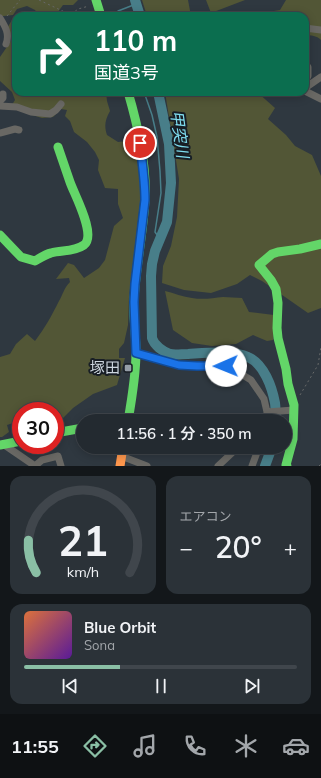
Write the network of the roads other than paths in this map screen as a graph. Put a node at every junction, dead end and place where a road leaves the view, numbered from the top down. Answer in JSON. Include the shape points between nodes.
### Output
{"nodes":[{"id":1,"x":96,"y":2,"type":"edge"},
{"id":2,"x":100,"y":12,"type":"edge"},
{"id":3,"x":1,"y":20,"type":"edge"},
{"id":4,"x":309,"y":28,"type":"edge"},
{"id":5,"x":321,"y":30,"type":"edge"},
{"id":6,"x":6,"y":44,"type":"dead end"},
{"id":7,"x":321,"y":77,"type":"edge"},
{"id":8,"x":309,"y":85,"type":"edge"},
{"id":9,"x":309,"y":93,"type":"edge"},
{"id":10,"x":129,"y":96,"type":"edge"},
{"id":11,"x":321,"y":100,"type":"edge"},
{"id":12,"x":61,"y":104,"type":"dead end"},
{"id":13,"x":0,"y":106,"type":"edge"},
{"id":14,"x":19,"y":130,"type":"dead end"},
{"id":15,"x":0,"y":133,"type":"edge"},
{"id":16,"x":58,"y":147,"type":"dead end"},
{"id":17,"x":0,"y":235,"type":"edge"},
{"id":18,"x":321,"y":244,"type":"edge"},
{"id":19,"x":136,"y":353,"type":"junction"},
{"id":20,"x":294,"y":410,"type":"junction"},
{"id":21,"x":267,"y":412,"type":"joint"},
{"id":22,"x":129,"y":414,"type":"edge"},
{"id":23,"x":76,"y":429,"type":"edge"},
{"id":24,"x":64,"y":431,"type":"edge"},
{"id":25,"x":12,"y":443,"type":"edge"},
{"id":26,"x":2,"y":445,"type":"edge"},
{"id":27,"x":122,"y":454,"type":"edge"},
{"id":28,"x":126,"y":454,"type":"edge"},
{"id":29,"x":231,"y":454,"type":"edge"},
{"id":30,"x":256,"y":454,"type":"edge"},
{"id":31,"x":35,"y":466,"type":"edge"},
{"id":32,"x":61,"y":466,"type":"edge"},
{"id":33,"x":120,"y":466,"type":"edge"},
{"id":34,"x":147,"y":466,"type":"edge"},
{"id":35,"x":218,"y":466,"type":"edge"},
{"id":36,"x":252,"y":466,"type":"edge"},
{"id":37,"x":287,"y":466,"type":"edge"}],
"edges":[{"from":1,"to":2,"type":"main road"},
{"from":3,"to":6,"type":"street","via":[[8,32]]},
{"from":4,"to":5,"type":"street"},
{"from":7,"to":8,"type":"street"},
{"from":9,"to":11,"type":"street"},
{"from":10,"to":19,"type":"main road","via":[[140,143],[145,187],[134,302]]},
{"from":12,"to":13,"type":"street","via":[[50,114]]},
{"from":14,"to":15,"type":"street"},
{"from":16,"to":17,"type":"main road","via":[[87,226],[86,243],[76,249],[50,253],[35,261],[21,257]]},
{"from":18,"to":20,"type":"main road","via":[[272,254],[259,265],[276,289],[278,338]]},
{"from":19,"to":21,"type":"street","via":[[179,365],[226,366],[251,380],[264,399]]},
{"from":19,"to":22,"type":"main road"},
{"from":20,"to":21,"type":"street"},
{"from":20,"to":37,"type":"main road","via":[[293,439]]},
{"from":23,"to":24,"type":"main road"},
{"from":25,"to":26,"type":"main road"},
{"from":26,"to":31,"type":"street"},
{"from":27,"to":33,"type":"main road"},
{"from":28,"to":34,"type":"street"},
{"from":29,"to":35,"type":"street"},
{"from":30,"to":36,"type":"street"},
{"from":31,"to":32,"type":"street","via":[[42,460],[58,456]]}]}
